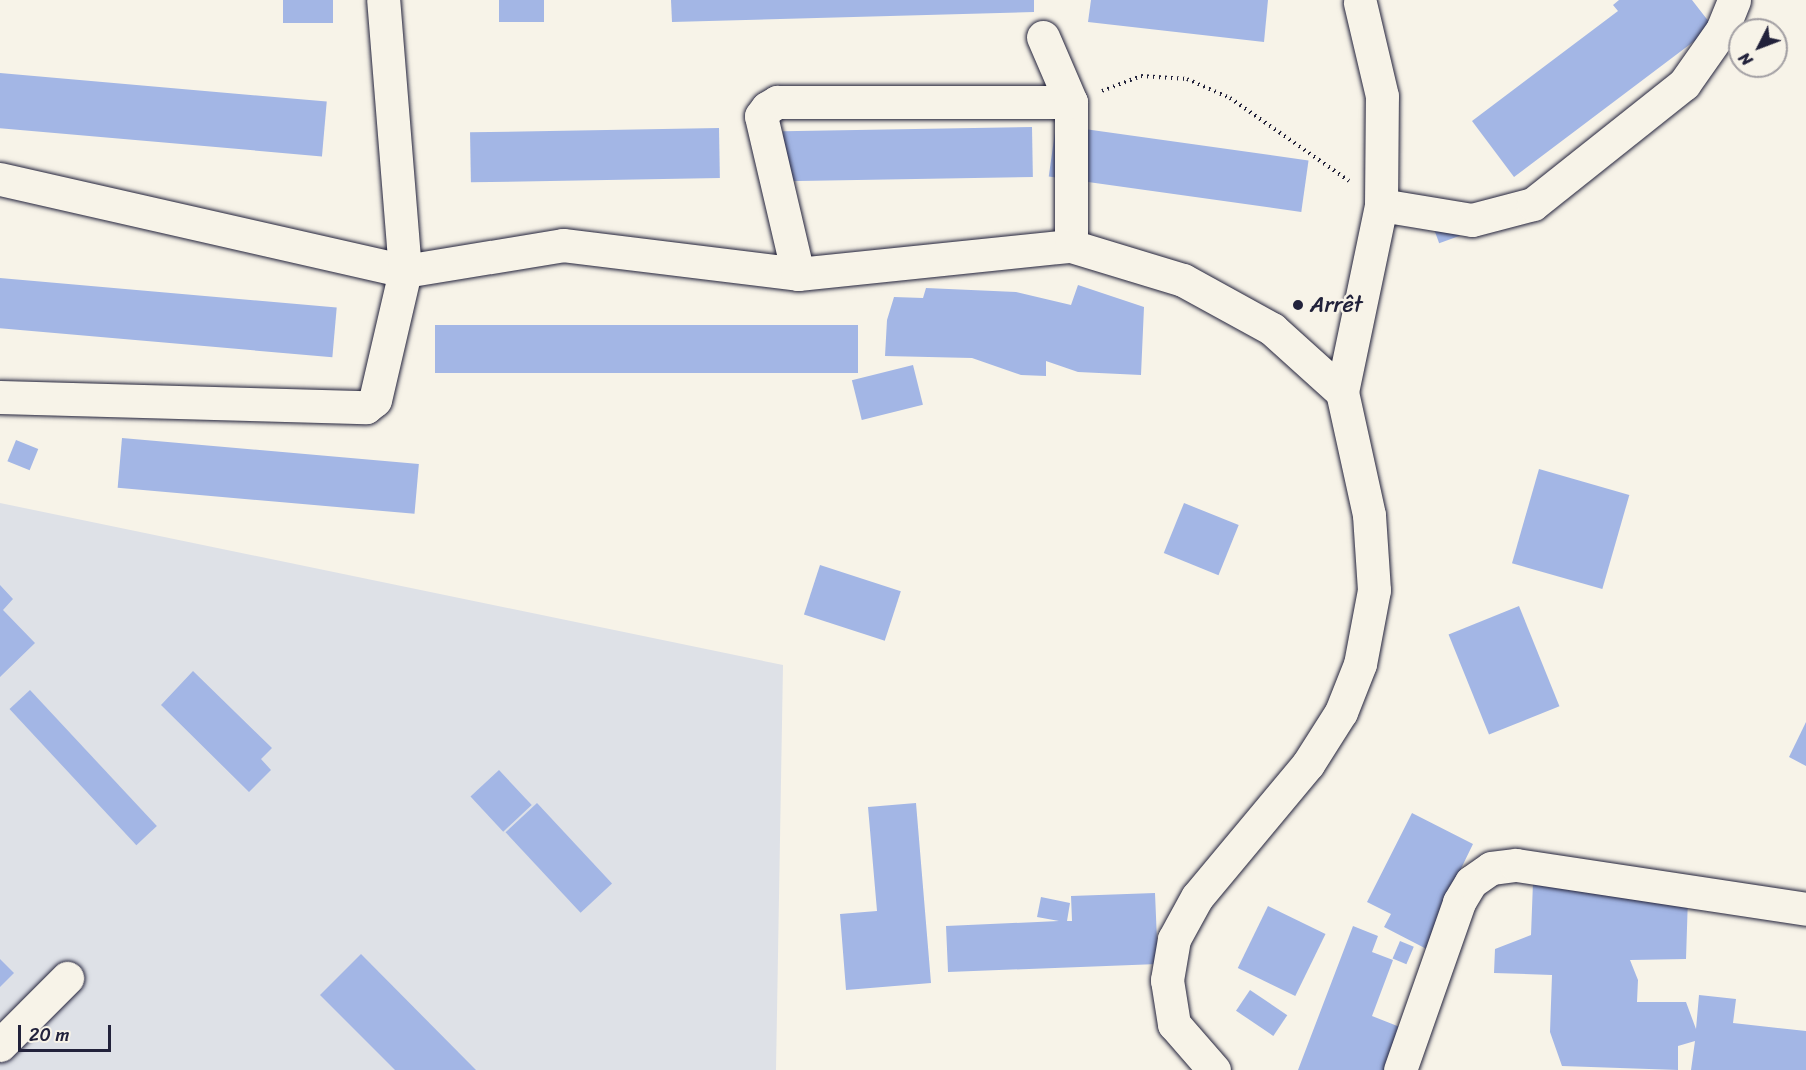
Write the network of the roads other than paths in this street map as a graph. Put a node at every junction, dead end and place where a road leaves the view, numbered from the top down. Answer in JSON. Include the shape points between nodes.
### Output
{"nodes":[{"id":1,"x":383,"y":0,"type":"edge"},
{"id":2,"x":1734,"y":0,"type":"edge"},
{"id":3,"x":1360,"y":3,"type":"dead end"},
{"id":4,"x":1043,"y":37,"type":"dead end"},
{"id":5,"x":1071,"y":102,"type":"junction"},
{"id":6,"x":0,"y":179,"type":"edge"},
{"id":7,"x":1381,"y":205,"type":"junction"},
{"id":8,"x":1071,"y":246,"type":"junction"},
{"id":9,"x":405,"y":271,"type":"junction"},
{"id":10,"x":798,"y":274,"type":"junction"},
{"id":11,"x":1342,"y":392,"type":"junction"},
{"id":12,"x":0,"y":397,"type":"edge"},
{"id":13,"x":1806,"y":909,"type":"edge"},
{"id":14,"x":67,"y":978,"type":"dead end"},
{"id":15,"x":0,"y":1045,"type":"edge"},
{"id":16,"x":1214,"y":1070,"type":"edge"},
{"id":17,"x":1400,"y":1070,"type":"edge"}],
"edges":[{"from":1,"to":9,"type":"street"},
{"from":2,"to":7,"type":"street","via":[[1722,30],[1684,84],[1533,204],[1472,220]]},
{"from":3,"to":7,"type":"street","via":[[1382,96]]},
{"from":4,"to":5,"type":"street"},
{"from":5,"to":8,"type":"street"},
{"from":5,"to":10,"type":"street","via":[[777,102],[761,116]]},
{"from":6,"to":9,"type":"street"},
{"from":7,"to":11,"type":"street"},
{"from":8,"to":10,"type":"street"},
{"from":8,"to":11,"type":"street","via":[[1183,280],[1236,306],[1272,329]]},
{"from":9,"to":10,"type":"street","via":[[563,244]]},
{"from":9,"to":12,"type":"street","via":[[380,386],[375,400],[366,407]]},
{"from":11,"to":16,"type":"street","via":[[1369,514],[1374,590],[1369,625],[1341,712],[1308,764],[1197,897],[1174,939],[1167,980],[1174,1024]]},
{"from":13,"to":17,"type":"street","via":[[1516,865],[1491,868],[1471,882],[1459,902]]},
{"from":14,"to":15,"type":"street"}]}
